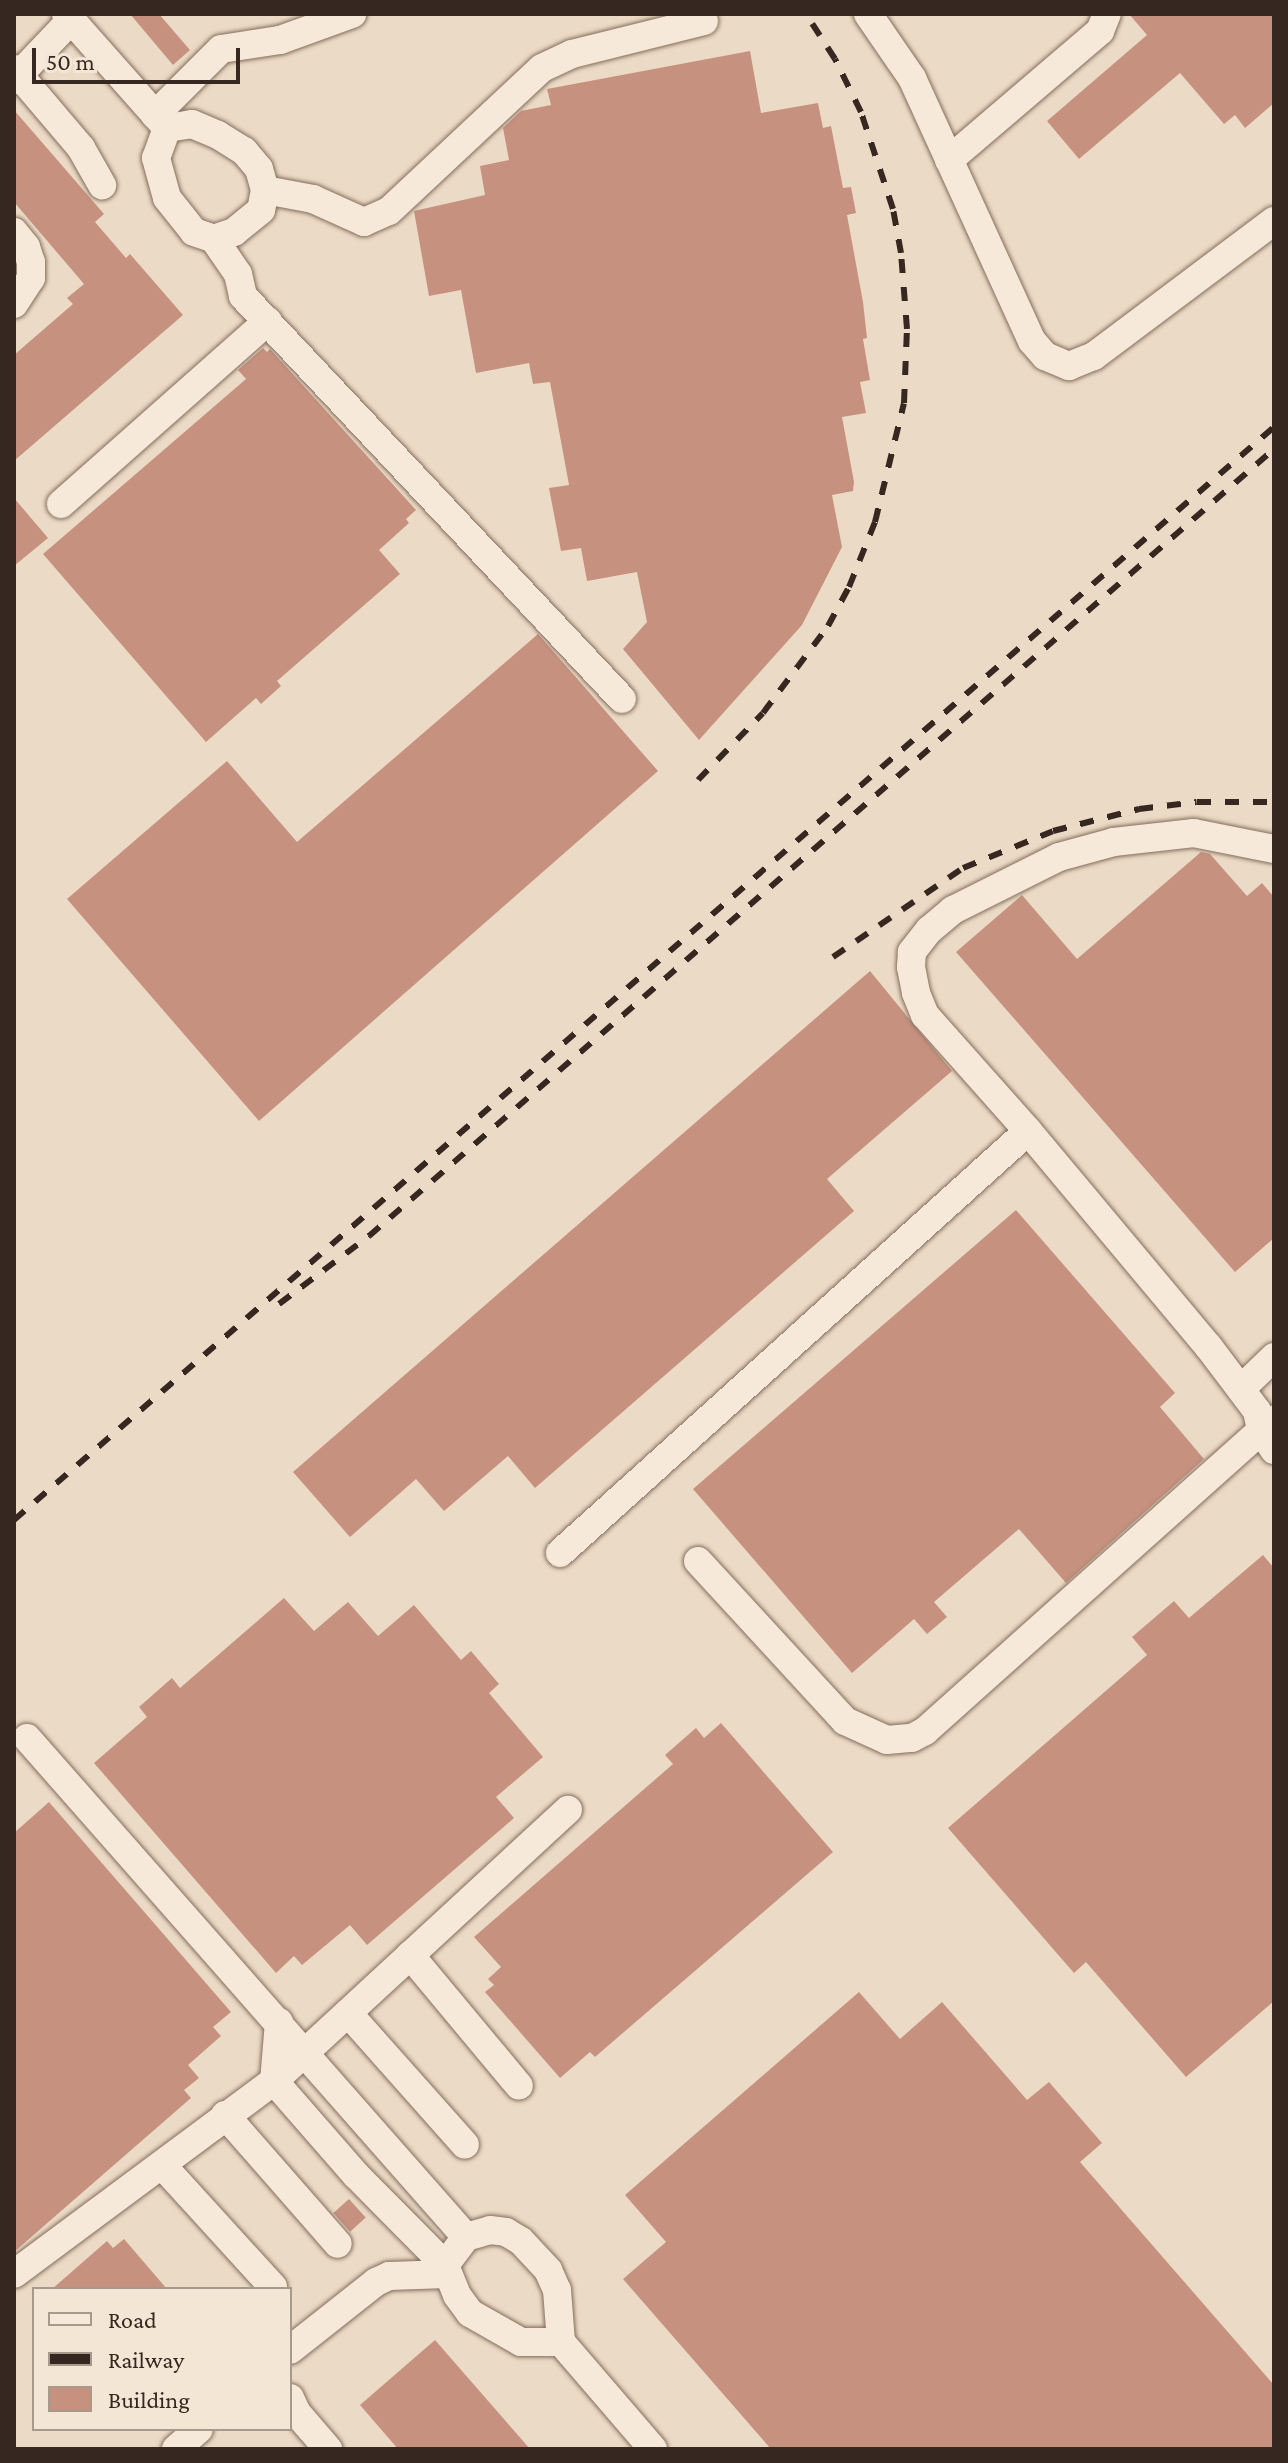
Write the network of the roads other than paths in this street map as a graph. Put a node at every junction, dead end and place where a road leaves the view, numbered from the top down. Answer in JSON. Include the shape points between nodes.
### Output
{"nodes":[{"id":1,"x":352,"y":14,"type":"edge"},
{"id":2,"x":1107,"y":14,"type":"edge"},
{"id":3,"x":68,"y":17,"type":"edge"},
{"id":4,"x":877,"y":18,"type":"edge"},
{"id":5,"x":704,"y":21,"type":"dead end"},
{"id":6,"x":16,"y":74,"type":"edge"},
{"id":7,"x":161,"y":122,"type":"junction"},
{"id":8,"x":949,"y":160,"type":"junction"},
{"id":9,"x":102,"y":185,"type":"dead end"},
{"id":10,"x":265,"y":190,"type":"junction"},
{"id":11,"x":1274,"y":221,"type":"edge"},
{"id":12,"x":14,"y":232,"type":"edge"},
{"id":13,"x":214,"y":239,"type":"junction"},
{"id":14,"x":14,"y":304,"type":"edge"},
{"id":15,"x":268,"y":321,"type":"junction"},
{"id":16,"x":61,"y":504,"type":"dead end"},
{"id":17,"x":622,"y":699,"type":"dead end"},
{"id":18,"x":1274,"y":849,"type":"edge"},
{"id":19,"x":1028,"y":1131,"type":"junction"},
{"id":20,"x":1274,"y":1357,"type":"edge"},
{"id":21,"x":1264,"y":1420,"type":"edge"},
{"id":22,"x":560,"y":1553,"type":"dead end"},
{"id":23,"x":698,"y":1561,"type":"dead end"},
{"id":24,"x":27,"y":1738,"type":"dead end"},
{"id":25,"x":568,"y":1810,"type":"dead end"},
{"id":26,"x":410,"y":1955,"type":"junction"},
{"id":27,"x":348,"y":2013,"type":"junction"},
{"id":28,"x":279,"y":2022,"type":"junction"},
{"id":29,"x":306,"y":2051,"type":"junction"},
{"id":30,"x":274,"y":2081,"type":"junction"},
{"id":31,"x":519,"y":2086,"type":"dead end"},
{"id":32,"x":225,"y":2115,"type":"junction"},
{"id":33,"x":465,"y":2145,"type":"dead end"},
{"id":34,"x":162,"y":2165,"type":"junction"},
{"id":35,"x":466,"y":2237,"type":"junction"},
{"id":36,"x":338,"y":2244,"type":"dead end"},
{"id":37,"x":446,"y":2269,"type":"junction"},
{"id":38,"x":14,"y":2274,"type":"edge"},
{"id":39,"x":273,"y":2287,"type":"edge"},
{"id":40,"x":561,"y":2342,"type":"junction"},
{"id":41,"x":292,"y":2348,"type":"edge"},
{"id":42,"x":292,"y":2402,"type":"edge"},
{"id":43,"x":197,"y":2431,"type":"edge"},
{"id":44,"x":176,"y":2449,"type":"edge"},
{"id":45,"x":328,"y":2449,"type":"edge"},
{"id":46,"x":653,"y":2449,"type":"edge"}],
"edges":[{"from":1,"to":7,"type":"street","via":[[280,40],[221,49]]},
{"from":2,"to":8,"type":"street","via":[[1100,31]]},
{"from":3,"to":6,"type":"street"},
{"from":3,"to":7,"type":"street"},
{"from":4,"to":8,"type":"street","via":[[912,78]]},
{"from":5,"to":10,"type":"street","via":[[572,54],[542,68],[389,211],[364,222],[313,199]]},
{"from":6,"to":9,"type":"street","via":[[81,148]]},
{"from":7,"to":10,"type":"street","via":[[192,124],[244,151],[259,169]]},
{"from":7,"to":13,"type":"street","via":[[156,158],[167,198],[194,232]]},
{"from":8,"to":11,"type":"street","via":[[1032,341],[1045,356],[1069,366],[1094,356]]},
{"from":10,"to":13,"type":"street","via":[[261,210],[246,225]]},
{"from":12,"to":14,"type":"street","via":[[31,262],[31,278]]},
{"from":13,"to":15,"type":"street","via":[[238,274],[243,296]]},
{"from":15,"to":16,"type":"street"},
{"from":15,"to":17,"type":"street"},
{"from":18,"to":19,"type":"street","via":[[1194,833],[1114,842],[1059,857],[1000,883],[929,930],[912,952],[911,967],[925,1015]]},
{"from":19,"to":21,"type":"street"},
{"from":19,"to":22,"type":"street"},
{"from":20,"to":21,"type":"street"},
{"from":21,"to":23,"type":"street","via":[[912,1738],[887,1740],[845,1721]]},
{"from":24,"to":28,"type":"street"},
{"from":25,"to":26,"type":"street"},
{"from":26,"to":27,"type":"street"},
{"from":26,"to":31,"type":"street"},
{"from":27,"to":29,"type":"street"},
{"from":27,"to":33,"type":"street"},
{"from":28,"to":29,"type":"street"},
{"from":28,"to":30,"type":"street"},
{"from":29,"to":30,"type":"street"},
{"from":29,"to":35,"type":"street"},
{"from":30,"to":32,"type":"street"},
{"from":30,"to":37,"type":"street"},
{"from":32,"to":34,"type":"street"},
{"from":32,"to":36,"type":"street"},
{"from":34,"to":38,"type":"street"},
{"from":34,"to":39,"type":"street"},
{"from":35,"to":37,"type":"street"},
{"from":35,"to":40,"type":"street","via":[[506,2232],[536,2256],[557,2290]]},
{"from":37,"to":40,"type":"street","via":[[470,2313],[488,2326],[521,2342]]},
{"from":37,"to":41,"type":"street","via":[[376,2282]]},
{"from":40,"to":46,"type":"street"},
{"from":42,"to":45,"type":"street"},
{"from":43,"to":44,"type":"street"}]}
